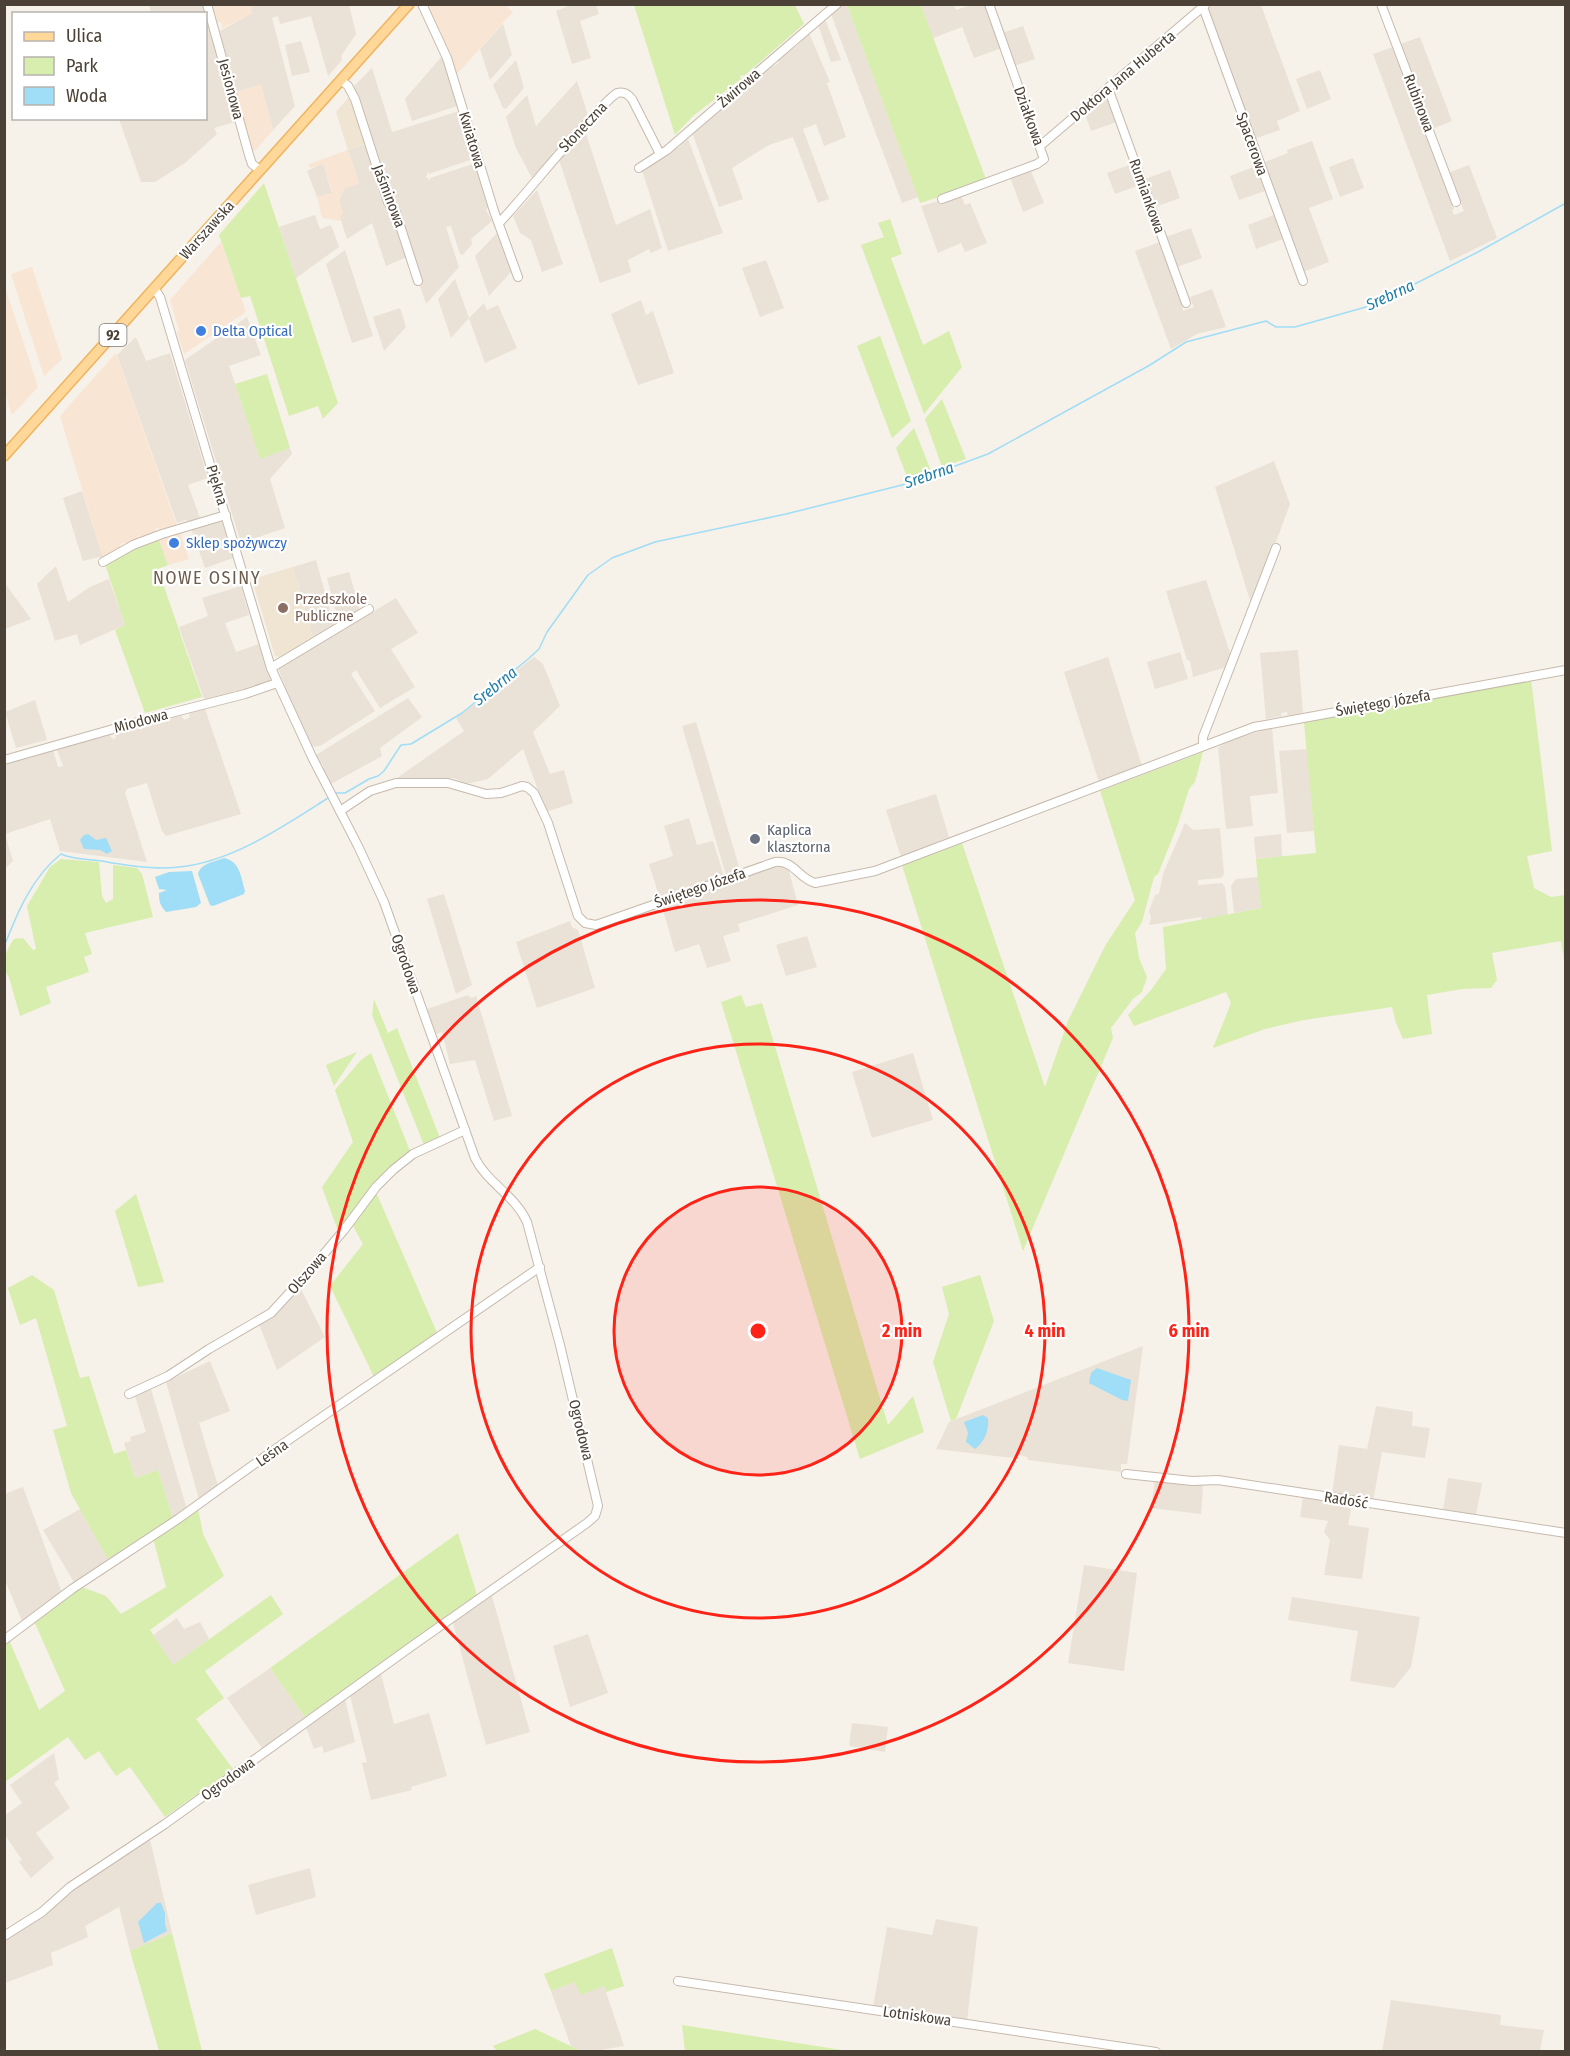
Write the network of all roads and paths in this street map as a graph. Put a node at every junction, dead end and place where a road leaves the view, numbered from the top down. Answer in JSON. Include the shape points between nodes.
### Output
{"nodes":[{"id":1,"x":207,"y":4,"type":"edge"},
{"id":2,"x":409,"y":4,"type":"edge"},
{"id":3,"x":422,"y":4,"type":"edge"},
{"id":4,"x":837,"y":4,"type":"edge"},
{"id":5,"x":988,"y":4,"type":"edge"},
{"id":6,"x":1381,"y":4,"type":"edge"},
{"id":7,"x":1205,"y":6,"type":"edge"},
{"id":8,"x":341,"y":80,"type":"junction"},
{"id":9,"x":1108,"y":88,"type":"junction"},
{"id":10,"x":1040,"y":146,"type":"junction"},
{"id":11,"x":660,"y":154,"type":"junction"},
{"id":12,"x":639,"y":168,"type":"dead end"},
{"id":13,"x":260,"y":170,"type":"junction"},
{"id":14,"x":942,"y":199,"type":"dead end"},
{"id":15,"x":1456,"y":202,"type":"dead end"},
{"id":16,"x":499,"y":223,"type":"junction"},
{"id":17,"x":518,"y":277,"type":"dead end"},
{"id":18,"x":418,"y":281,"type":"dead end"},
{"id":19,"x":1303,"y":281,"type":"dead end"},
{"id":20,"x":154,"y":288,"type":"junction"},
{"id":21,"x":1186,"y":303,"type":"dead end"},
{"id":22,"x":4,"y":456,"type":"edge"},
{"id":23,"x":226,"y":515,"type":"junction"},
{"id":24,"x":1276,"y":548,"type":"dead end"},
{"id":25,"x":103,"y":562,"type":"dead end"},
{"id":26,"x":369,"y":609,"type":"dead end"},
{"id":27,"x":271,"y":668,"type":"junction"},
{"id":28,"x":1566,"y":670,"type":"edge"},
{"id":29,"x":277,"y":683,"type":"junction"},
{"id":30,"x":1203,"y":746,"type":"junction"},
{"id":31,"x":4,"y":760,"type":"edge"},
{"id":32,"x":340,"y":811,"type":"junction"},
{"id":33,"x":465,"y":1130,"type":"junction"},
{"id":34,"x":540,"y":1267,"type":"junction"},
{"id":35,"x":129,"y":1394,"type":"dead end"},
{"id":36,"x":1126,"y":1474,"type":"dead end"},
{"id":37,"x":1566,"y":1533,"type":"edge"},
{"id":38,"x":4,"y":1640,"type":"edge"},
{"id":39,"x":4,"y":1936,"type":"edge"},
{"id":40,"x":678,"y":1982,"type":"dead end"},
{"id":41,"x":1156,"y":2052,"type":"edge"}],
"edges":[{"from":1,"to":13,"type":"street","name":"Jesionowa","via":[[249,155]]},
{"from":2,"to":8,"type":"main road","name":"Warszawska","number":"92"},
{"from":3,"to":16,"type":"street","name":"Kwiatowa","via":[[447,58]]},
{"from":4,"to":11,"type":"street","name":"Żwirowa"},
{"from":5,"to":10,"type":"street","name":"Działkowa"},
{"from":6,"to":15,"type":"street","name":"Rubinowa"},
{"from":7,"to":9,"type":"street","name":"Doktora Jana Huberta"},
{"from":7,"to":19,"type":"street","name":"Spacerowa"},
{"from":8,"to":13,"type":"main road","name":"Warszawska","number":"92"},
{"from":8,"to":18,"type":"street","name":"Jaśminowa","via":[[355,99]]},
{"from":9,"to":10,"type":"street","name":"Doktora Jana Huberta"},
{"from":9,"to":21,"type":"street","name":"Rumiankowa"},
{"from":10,"to":14,"type":"street","name":"Działkowa","via":[[1044,159],[1037,164]]},
{"from":11,"to":12,"type":"street","name":"Żwirowa"},
{"from":11,"to":16,"type":"street","name":"Słoneczna","via":[[632,99],[627,93],[617,93],[574,135]]},
{"from":13,"to":20,"type":"main road","name":"Warszawska","number":"92"},
{"from":16,"to":17,"type":"street","name":"Kwiatowa"},
{"from":20,"to":22,"type":"main road","name":"Warszawska","number":"92"},
{"from":20,"to":23,"type":"street","name":"Piękna"},
{"from":23,"to":25,"type":"street","via":[[152,537]]},
{"from":23,"to":27,"type":"street","name":"Piękna"},
{"from":24,"to":30,"type":"street","via":[[1203,737]]},
{"from":26,"to":27,"type":"street"},
{"from":27,"to":29,"type":"street","name":"Piękna"},
{"from":28,"to":30,"type":"street","name":"Świętego Józefa","via":[[1254,727]]},
{"from":29,"to":31,"type":"street","name":"Miodowa"},
{"from":29,"to":32,"type":"street","name":"Ogrodowa"},
{"from":30,"to":32,"type":"street","name":"Świętego Józefa","via":[[869,873],[814,883],[790,864],[775,862],[596,924],[585,923],[578,916],[548,823],[534,793],[527,787],[489,794],[447,783],[400,783],[370,791]]},
{"from":32,"to":33,"type":"street","name":"Ogrodowa","via":[[384,902]]},
{"from":33,"to":34,"type":"street","name":"Ogrodowa","via":[[480,1168],[525,1218]]},
{"from":33,"to":35,"type":"street","name":"Olszowa","via":[[413,1154],[393,1170],[272,1313],[171,1375]]},
{"from":34,"to":38,"type":"street","name":"Leśna","via":[[72,1589]]},
{"from":34,"to":39,"type":"street","name":"Ogrodowa","via":[[597,1496],[595,1516]]},
{"from":36,"to":37,"type":"street","name":"Radość","via":[[1218,1480]]},
{"from":40,"to":41,"type":"street","name":"Lotniskowa"}]}
